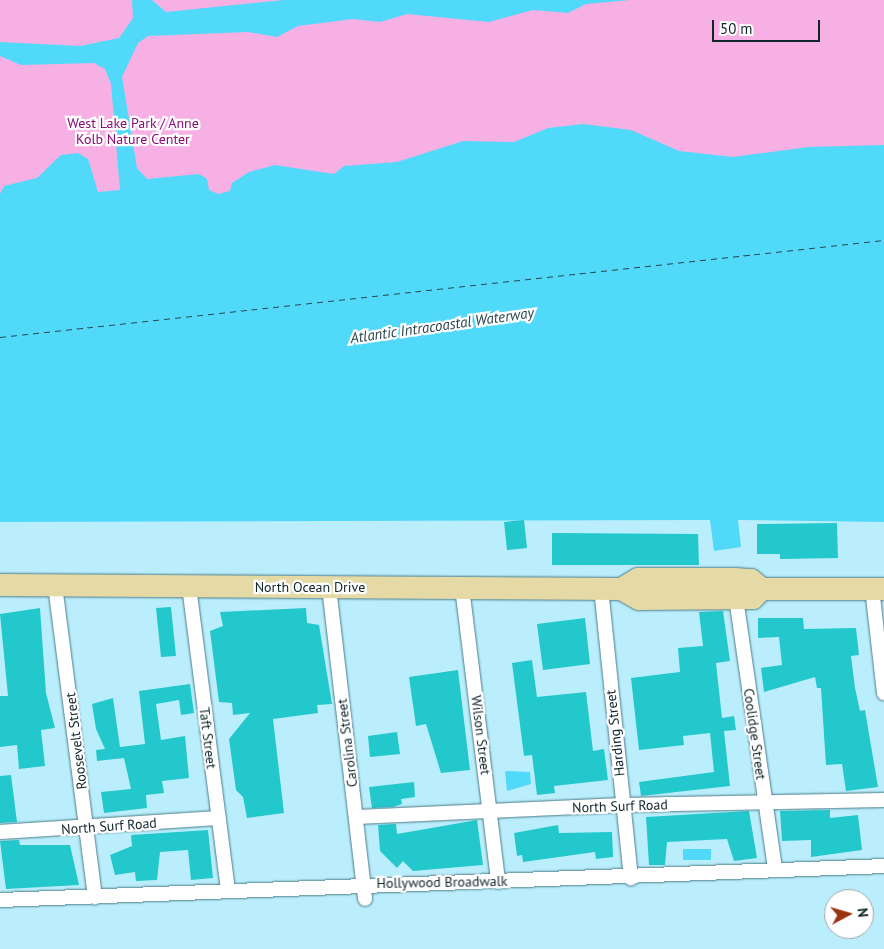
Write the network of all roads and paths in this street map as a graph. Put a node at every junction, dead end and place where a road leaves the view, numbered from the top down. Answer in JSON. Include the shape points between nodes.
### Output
{"nodes":[{"id":1,"x":0,"y":585,"type":"edge"},
{"id":2,"x":54,"y":585,"type":"junction"},
{"id":3,"x":189,"y":586,"type":"junction"},
{"id":4,"x":329,"y":587,"type":"junction"},
{"id":5,"x":462,"y":588,"type":"junction"},
{"id":6,"x":611,"y":588,"type":"junction"},
{"id":7,"x":762,"y":589,"type":"junction"},
{"id":8,"x":878,"y":589,"type":"edge"},
{"id":9,"x":736,"y":598,"type":"junction"},
{"id":10,"x":884,"y":693,"type":"edge"},
{"id":11,"x":884,"y":800,"type":"edge"},
{"id":12,"x":765,"y":802,"type":"junction"},
{"id":13,"x":622,"y":805,"type":"junction"},
{"id":14,"x":491,"y":811,"type":"junction"},
{"id":15,"x":356,"y":817,"type":"junction"},
{"id":16,"x":219,"y":818,"type":"junction"},
{"id":17,"x":86,"y":828,"type":"junction"},
{"id":18,"x":0,"y":832,"type":"edge"},
{"id":19,"x":884,"y":866,"type":"edge"},
{"id":20,"x":774,"y":870,"type":"junction"},
{"id":21,"x":630,"y":878,"type":"junction"},
{"id":22,"x":498,"y":882,"type":"junction"},
{"id":23,"x":363,"y":883,"type":"junction"},
{"id":24,"x":228,"y":890,"type":"junction"},
{"id":25,"x":95,"y":897,"type":"junction"},
{"id":26,"x":0,"y":900,"type":"edge"},
{"id":27,"x":365,"y":900,"type":"dead end"}],
"edges":[{"from":1,"to":2,"type":"main road","name":"North Ocean Drive"},
{"from":2,"to":3,"type":"main road","name":"North Ocean Drive"},
{"from":2,"to":17,"type":"street","name":"Roosevelt Street"},
{"from":3,"to":4,"type":"main road","name":"North Ocean Drive"},
{"from":3,"to":16,"type":"street","name":"Taft Street"},
{"from":4,"to":5,"type":"main road","name":"North Ocean Drive"},
{"from":4,"to":15,"type":"street","name":"Carolina Street"},
{"from":5,"to":6,"type":"main road","name":"North Ocean Drive"},
{"from":5,"to":14,"type":"street","name":"Wilson Street"},
{"from":6,"to":7,"type":"main road","name":"North Ocean Drive","via":[[638,579],[735,579],[751,580]]},
{"from":6,"to":9,"type":"main road","name":"North Ocean Drive","via":[[638,599]]},
{"from":6,"to":13,"type":"street","name":"Harding Street"},
{"from":7,"to":8,"type":"main road","name":"North Ocean Drive"},
{"from":7,"to":9,"type":"main road","name":"North Ocean Drive","via":[[753,598]]},
{"from":8,"to":10,"type":"street"},
{"from":9,"to":12,"type":"street","name":"Coolidge Street"},
{"from":11,"to":12,"type":"street","name":"North Surf Road"},
{"from":12,"to":13,"type":"street","name":"North Surf Road"},
{"from":12,"to":20,"type":"street","name":"Coolidge Street"},
{"from":13,"to":14,"type":"street","name":"North Surf Road"},
{"from":13,"to":21,"type":"street","name":"Harding Street"},
{"from":14,"to":15,"type":"street","name":"North Surf Road"},
{"from":14,"to":22,"type":"street","name":"Wilson Street"},
{"from":15,"to":23,"type":"street","name":"Carolina Street"},
{"from":16,"to":17,"type":"street","name":"North Surf Road"},
{"from":16,"to":24,"type":"street","name":"Taft Street"},
{"from":17,"to":18,"type":"street","name":"North Surf Road"},
{"from":17,"to":25,"type":"street","name":"Roosevelt Street"},
{"from":19,"to":20,"type":"street","name":"Hollywood Broadwalk"},
{"from":20,"to":21,"type":"street","name":"Hollywood Broadwalk"},
{"from":21,"to":22,"type":"street","name":"Hollywood Broadwalk"},
{"from":22,"to":23,"type":"street","name":"Hollywood Broadwalk"},
{"from":23,"to":24,"type":"street","name":"Hollywood Broadwalk"},
{"from":23,"to":27,"type":"street","name":"Carolina Street"},
{"from":24,"to":25,"type":"street","name":"Hollywood Broadwalk"},
{"from":25,"to":26,"type":"street","name":"Hollywood Broadwalk"}]}
